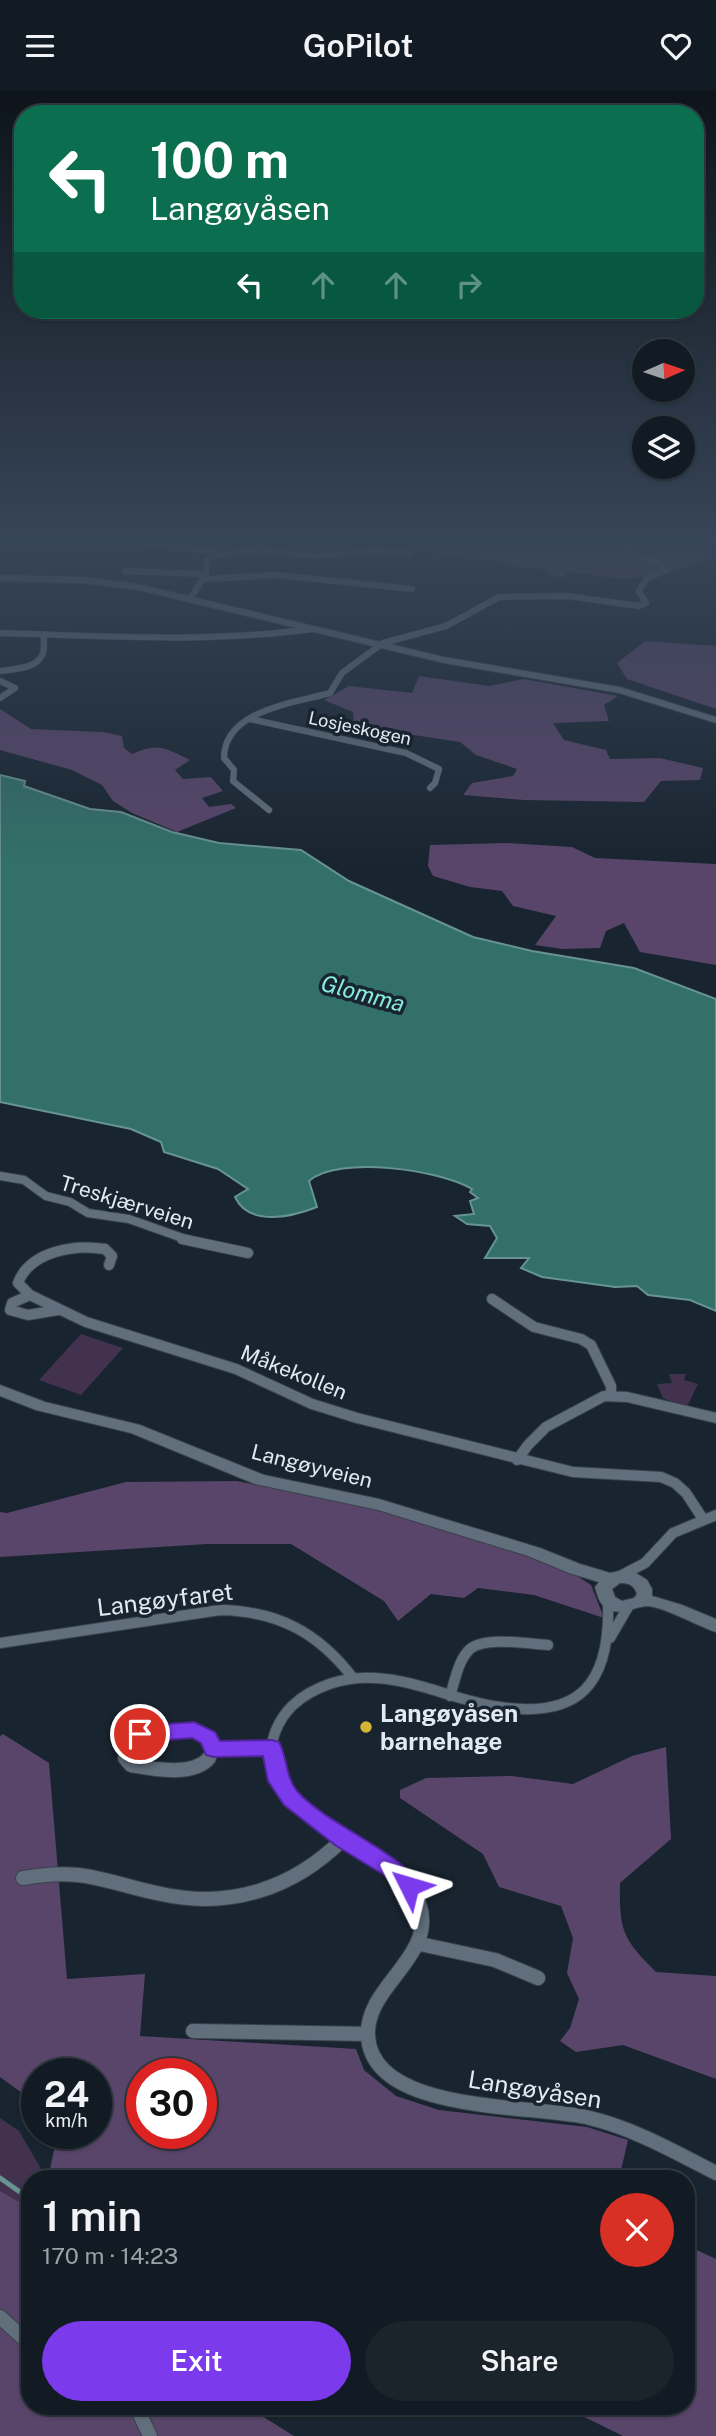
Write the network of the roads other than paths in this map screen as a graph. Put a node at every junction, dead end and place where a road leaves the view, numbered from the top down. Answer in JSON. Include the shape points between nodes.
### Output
{"nodes":[{"id":1,"x":44,"y":648,"type":"edge"},
{"id":2,"x":375,"y":648,"type":"edge"},
{"id":3,"x":395,"y":648,"type":"edge"},
{"id":4,"x":0,"y":671,"type":"edge"},
{"id":5,"x":0,"y":681,"type":"edge"},
{"id":6,"x":0,"y":698,"type":"edge"},
{"id":7,"x":250,"y":719,"type":"junction"},
{"id":8,"x":716,"y":720,"type":"edge"},
{"id":9,"x":430,"y":788,"type":"dead end"},
{"id":10,"x":269,"y":810,"type":"dead end"},
{"id":11,"x":0,"y":1176,"type":"edge"},
{"id":12,"x":248,"y":1253,"type":"dead end"},
{"id":13,"x":109,"y":1265,"type":"dead end"},
{"id":14,"x":30,"y":1296,"type":"junction"},
{"id":15,"x":492,"y":1300,"type":"dead end"},
{"id":16,"x":5,"y":1306,"type":"edge"},
{"id":17,"x":58,"y":1309,"type":"junction"},
{"id":18,"x":0,"y":1390,"type":"edge"},
{"id":19,"x":611,"y":1395,"type":"junction"},
{"id":20,"x":716,"y":1418,"type":"edge"},
{"id":21,"x":517,"y":1460,"type":"junction"},
{"id":22,"x":716,"y":1515,"type":"edge"},
{"id":23,"x":703,"y":1519,"type":"junction"},
{"id":24,"x":645,"y":1563,"type":"junction"},
{"id":25,"x":610,"y":1587,"type":"junction"},
{"id":26,"x":638,"y":1597,"type":"junction"},
{"id":27,"x":716,"y":1626,"type":"edge"},
{"id":28,"x":610,"y":1639,"type":"junction"},
{"id":29,"x":0,"y":1643,"type":"edge"},
{"id":30,"x":548,"y":1645,"type":"dead end"},
{"id":31,"x":353,"y":1678,"type":"junction"},
{"id":32,"x":450,"y":1696,"type":"junction"},
{"id":33,"x":272,"y":1748,"type":"junction"},
{"id":34,"x":214,"y":1749,"type":"junction"},
{"id":35,"x":343,"y":1839,"type":"junction"},
{"id":36,"x":23,"y":1878,"type":"dead end"},
{"id":37,"x":420,"y":1944,"type":"junction"},
{"id":38,"x":538,"y":1977,"type":"dead end"},
{"id":39,"x":193,"y":2031,"type":"dead end"},
{"id":40,"x":369,"y":2034,"type":"junction"},
{"id":41,"x":716,"y":2173,"type":"edge"},
{"id":42,"x":0,"y":2317,"type":"edge"},
{"id":43,"x":21,"y":2336,"type":"edge"},
{"id":44,"x":140,"y":2415,"type":"edge"},
{"id":45,"x":150,"y":2436,"type":"edge"}],
"edges":[{"from":1,"to":4,"type":"street","via":[[40,660],[29,666]]},
{"from":2,"to":7,"type":"street","via":[[341,673],[330,694],[270,709]]},
{"from":3,"to":8,"type":"main road","via":[[620,690]]},
{"from":5,"to":6,"type":"street","via":[[15,688]]},
{"from":7,"to":9,"type":"street","name":"Losjeskogen","via":[[414,755],[439,769]]},
{"from":7,"to":10,"type":"street","via":[[225,744],[225,763],[234,770],[238,787]]},
{"from":11,"to":12,"type":"street","name":"Treskjærveien","via":[[24,1180],[44,1195],[88,1213],[129,1219],[178,1238]]},
{"from":13,"to":14,"type":"street","via":[[112,1257],[95,1246],[45,1258],[20,1273],[18,1283]]},
{"from":14,"to":16,"type":"street"},
{"from":14,"to":17,"type":"street","name":"Måkekollen"},
{"from":15,"to":19,"type":"street","via":[[534,1327],[591,1345]]},
{"from":16,"to":17,"type":"street","via":[[22,1315]]},
{"from":17,"to":21,"type":"street","name":"Måkekollen","via":[[236,1369],[312,1404]]},
{"from":18,"to":25,"type":"main road","name":"Langøyveien","via":[[41,1406],[135,1429],[261,1480],[423,1518],[534,1552]]},
{"from":19,"to":20,"type":"street"},
{"from":19,"to":21,"type":"street","via":[[549,1423]]},
{"from":21,"to":23,"type":"street","name":"Måkekollen","via":[[593,1475],[661,1477],[686,1493]]},
{"from":22,"to":23,"type":"street"},
{"from":23,"to":24,"type":"street","via":[[673,1532]]},
{"from":24,"to":25,"type":"street"},
{"from":24,"to":26,"type":"street"},
{"from":25,"to":26,"type":"main road"},
{"from":25,"to":26,"type":"main road","via":[[632,1578]]},
{"from":25,"to":28,"type":"street"},
{"from":26,"to":27,"type":"main road"},
{"from":26,"to":28,"type":"street"},
{"from":28,"to":32,"type":"street","via":[[600,1676],[588,1690],[568,1701],[519,1709]]},
{"from":29,"to":31,"type":"street","name":"Langøyfaret","via":[[220,1610],[247,1610],[283,1618],[308,1631],[332,1651]]},
{"from":30,"to":32,"type":"street","via":[[476,1645],[466,1655]]},
{"from":31,"to":32,"type":"street","via":[[393,1680]]},
{"from":31,"to":33,"type":"street","via":[[319,1688],[293,1705],[281,1721]]},
{"from":33,"to":34,"type":"street"},
{"from":33,"to":35,"type":"street","via":[[274,1770],[285,1791]]},
{"from":34,"to":34,"type":"street","via":[[208,1738],[182,1729],[140,1734],[126,1742],[124,1751],[131,1765],[190,1767],[201,1765]]},
{"from":35,"to":36,"type":"street","via":[[326,1859],[280,1885],[219,1900],[173,1896],[76,1873]]},
{"from":35,"to":37,"type":"street","via":[[409,1886],[421,1906]]},
{"from":37,"to":38,"type":"street","via":[[485,1955]]},
{"from":37,"to":40,"type":"street","via":[[375,2003]]},
{"from":39,"to":40,"type":"street"},
{"from":40,"to":41,"type":"street","name":"Langøyåsen","via":[[377,2063],[410,2090],[431,2097],[588,2117],[631,2130]]},
{"from":42,"to":43,"type":"street"},
{"from":44,"to":45,"type":"street"}]}
